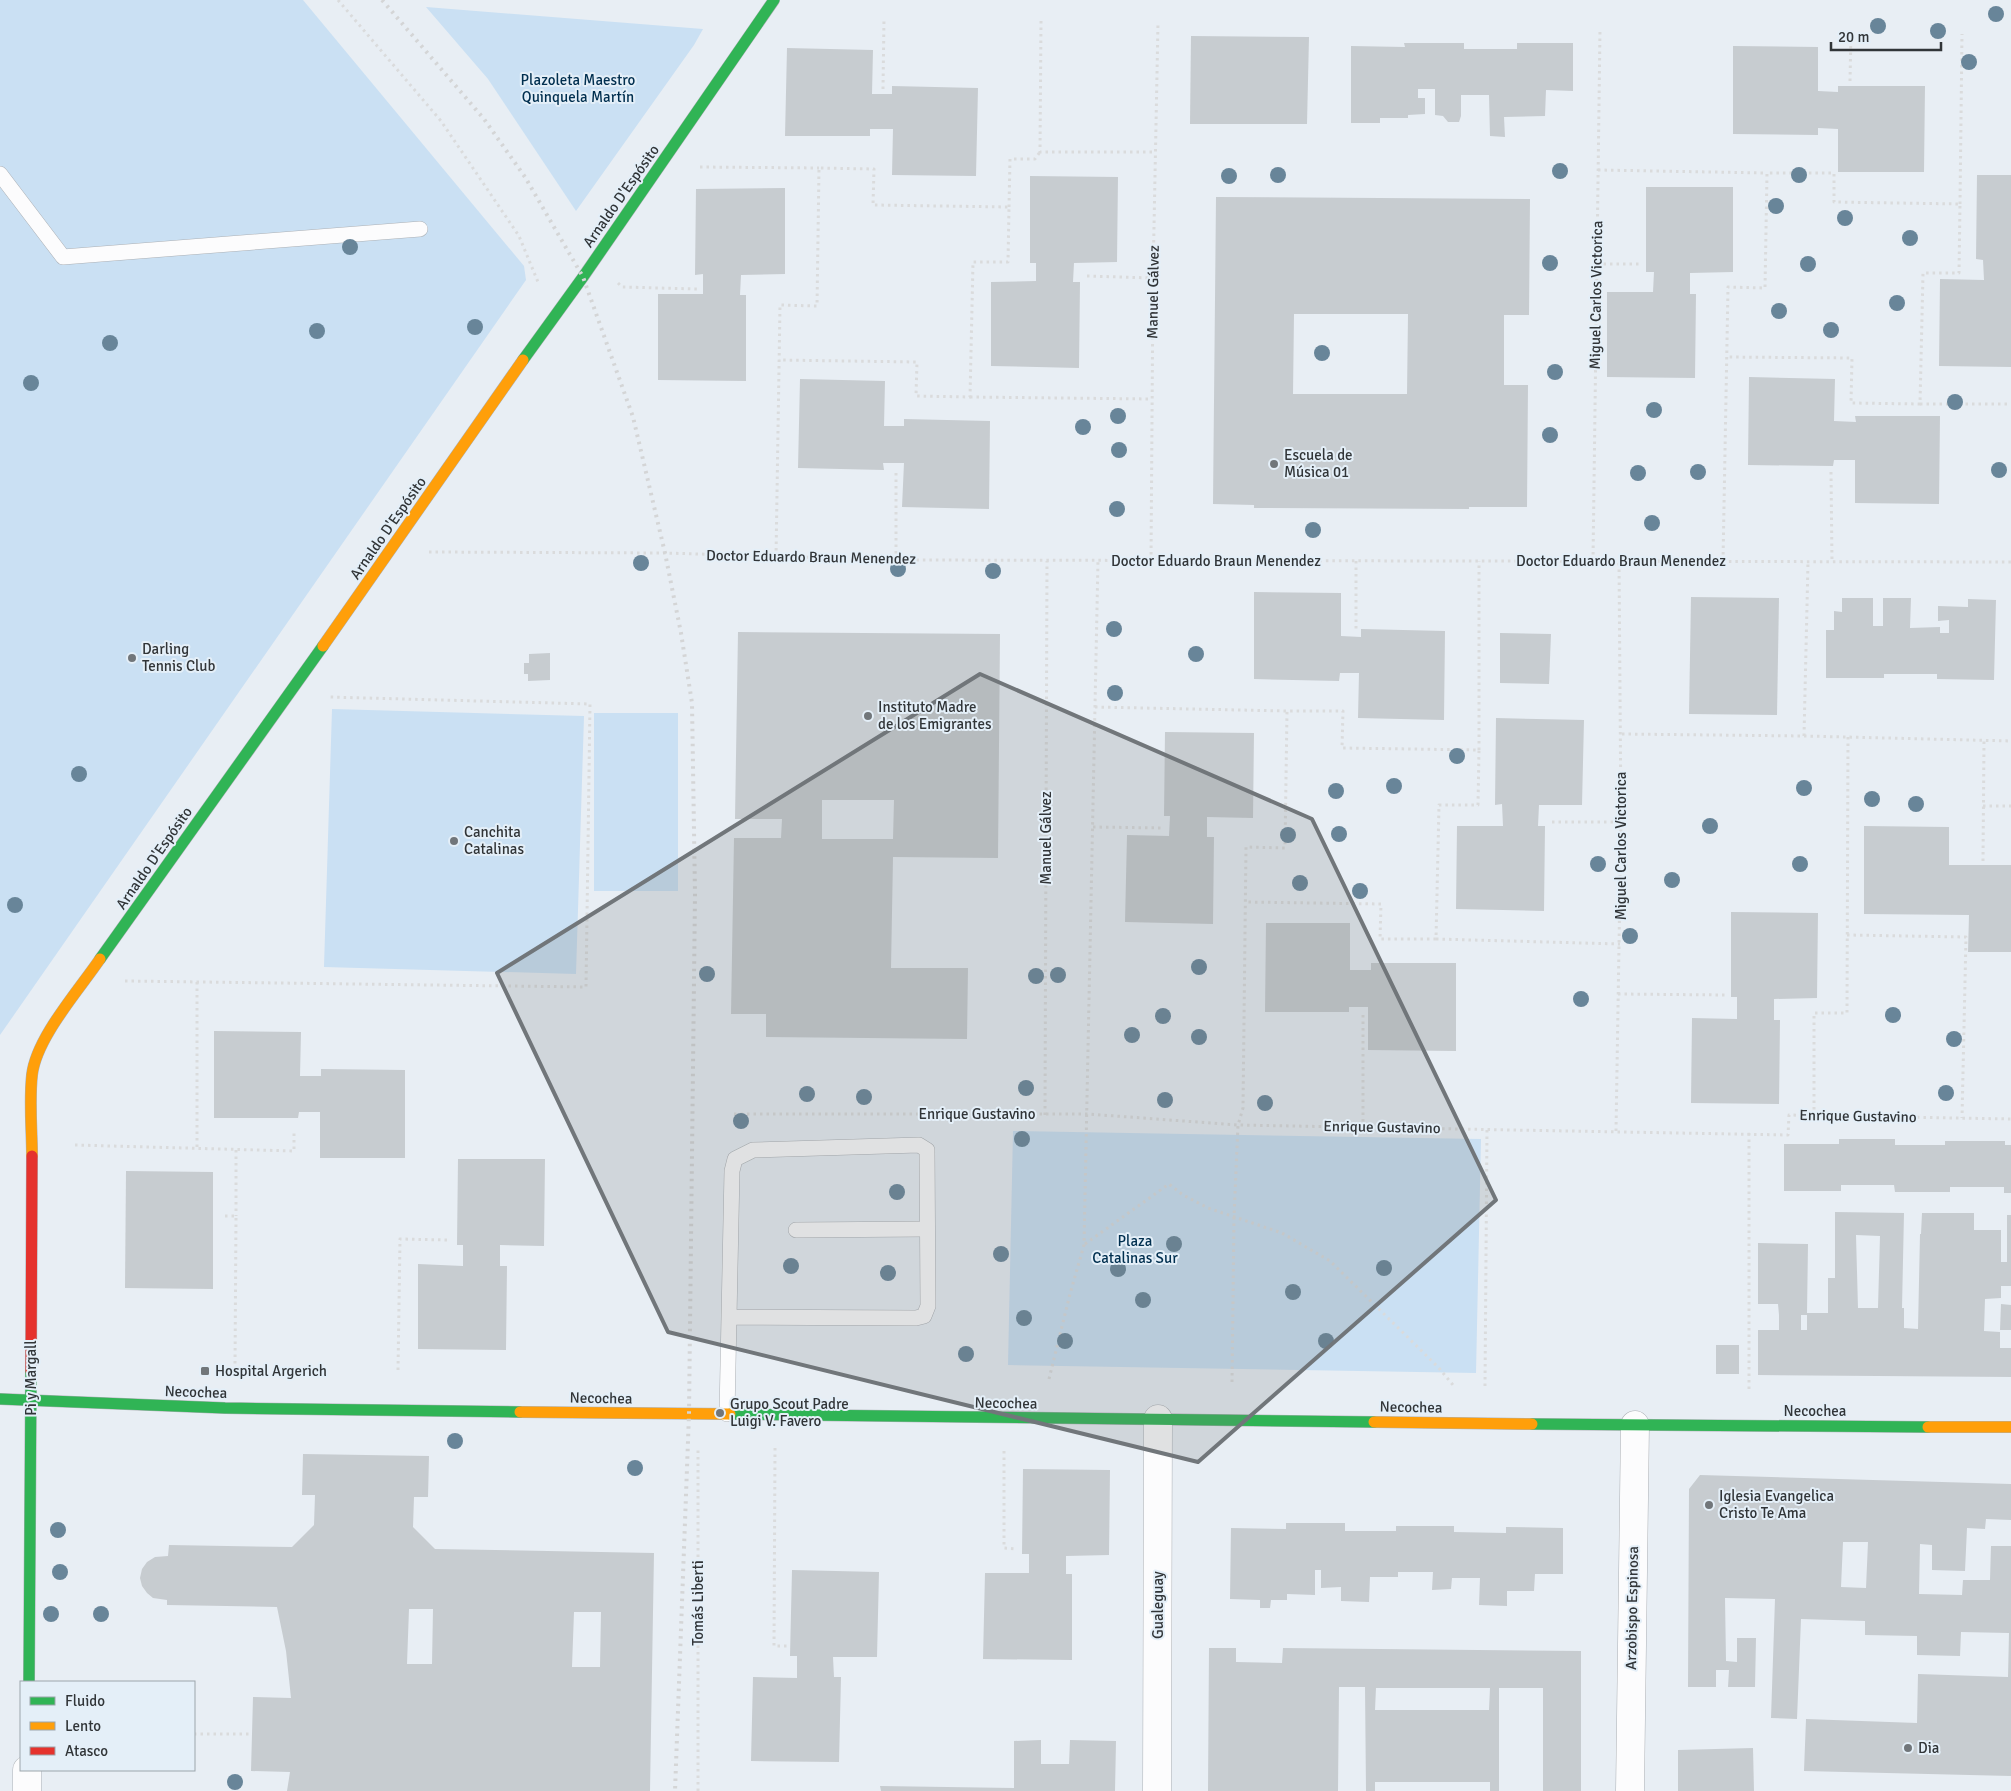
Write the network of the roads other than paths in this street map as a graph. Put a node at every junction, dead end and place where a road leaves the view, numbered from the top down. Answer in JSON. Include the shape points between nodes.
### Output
{"nodes":[{"id":1,"x":774,"y":0,"type":"edge"},
{"id":2,"x":0,"y":174,"type":"edge"},
{"id":3,"x":420,"y":229,"type":"dead end"},
{"id":4,"x":32,"y":1074,"type":"joint"},
{"id":5,"x":927,"y":1229,"type":"junction"},
{"id":6,"x":796,"y":1230,"type":"dead end"},
{"id":7,"x":730,"y":1317,"type":"junction"},
{"id":8,"x":0,"y":1399,"type":"edge"},
{"id":9,"x":31,"y":1399,"type":"junction"},
{"id":10,"x":728,"y":1414,"type":"junction"},
{"id":11,"x":1158,"y":1419,"type":"junction"},
{"id":12,"x":1634,"y":1424,"type":"junction"},
{"id":13,"x":2011,"y":1427,"type":"edge"},
{"id":14,"x":29,"y":1681,"type":"edge"},
{"id":15,"x":27,"y":1771,"type":"edge"},
{"id":16,"x":27,"y":1791,"type":"edge"},
{"id":17,"x":1157,"y":1791,"type":"edge"},
{"id":18,"x":1630,"y":1791,"type":"edge"}],
"edges":[{"from":1,"to":4,"type":"street","name":"Arnaldo D'Espósito","via":[[356,600],[54,1024],[40,1049]]},
{"from":2,"to":3,"type":"lane","via":[[63,256]]},
{"from":4,"to":9,"type":"street","name":"Pi y Margall"},
{"from":5,"to":6,"type":"lane"},
{"from":5,"to":7,"type":"lane","via":[[928,1306],[924,1316]]},
{"from":5,"to":7,"type":"lane","via":[[927,1150],[924,1147],[753,1150],[735,1159],[732,1171]]},
{"from":7,"to":10,"type":"lane"},
{"from":8,"to":9,"type":"street","name":"Necochea"},
{"from":9,"to":10,"type":"street","name":"Necochea","via":[[208,1408]]},
{"from":9,"to":14,"type":"street","name":"Pi y Margall"},
{"from":10,"to":11,"type":"street","name":"Necochea"},
{"from":11,"to":12,"type":"street","name":"Necochea"},
{"from":11,"to":17,"type":"street","name":"Gualeguay"},
{"from":12,"to":13,"type":"street","name":"Necochea"},
{"from":12,"to":18,"type":"street","name":"Arzobispo Espinosa"},
{"from":15,"to":16,"type":"street"}]}
